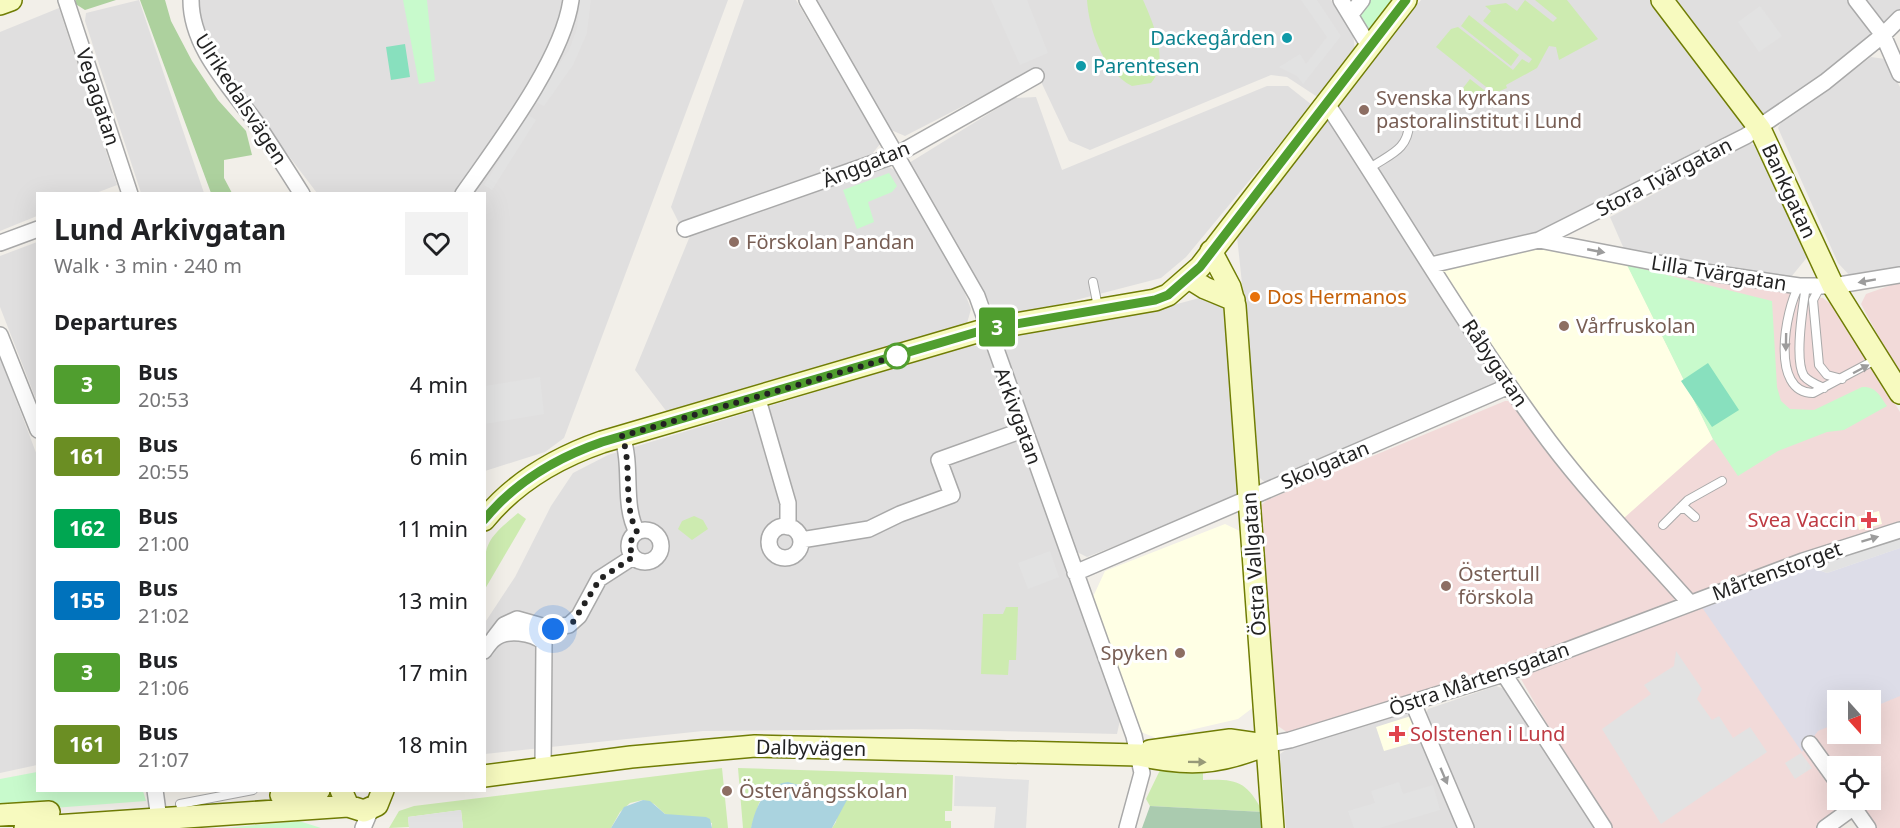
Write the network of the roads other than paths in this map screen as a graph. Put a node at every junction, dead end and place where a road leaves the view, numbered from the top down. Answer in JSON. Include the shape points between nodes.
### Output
{"nodes":[{"id":1,"x":11,"y":0,"type":"edge"},
{"id":2,"x":66,"y":0,"type":"edge"},
{"id":3,"x":191,"y":0,"type":"edge"},
{"id":4,"x":571,"y":0,"type":"edge"},
{"id":5,"x":807,"y":0,"type":"edge"},
{"id":6,"x":1341,"y":0,"type":"edge"},
{"id":7,"x":1362,"y":0,"type":"edge"},
{"id":8,"x":1406,"y":0,"type":"edge"},
{"id":9,"x":1662,"y":0,"type":"edge"},
{"id":10,"x":1857,"y":0,"type":"edge"},
{"id":11,"x":0,"y":4,"type":"edge"},
{"id":12,"x":1350,"y":14,"type":"junction"},
{"id":13,"x":1900,"y":18,"type":"edge"},
{"id":14,"x":1883,"y":35,"type":"junction"},
{"id":15,"x":1370,"y":46,"type":"junction"},
{"id":16,"x":1900,"y":74,"type":"edge"},
{"id":17,"x":1036,"y":76,"type":"dead end"},
{"id":18,"x":1327,"y":104,"type":"junction"},
{"id":19,"x":1409,"y":124,"type":"dead end"},
{"id":20,"x":1760,"y":129,"type":"junction"},
{"id":21,"x":896,"y":155,"type":"junction"},
{"id":22,"x":1370,"y":168,"type":"junction"},
{"id":23,"x":129,"y":192,"type":"edge"},
{"id":24,"x":301,"y":192,"type":"edge"},
{"id":25,"x":464,"y":192,"type":"edge"},
{"id":26,"x":685,"y":229,"type":"dead end"},
{"id":27,"x":36,"y":230,"type":"edge"},
{"id":28,"x":1539,"y":240,"type":"junction"},
{"id":29,"x":0,"y":243,"type":"edge"},
{"id":30,"x":1211,"y":251,"type":"junction"},
{"id":31,"x":1431,"y":265,"type":"junction"},
{"id":32,"x":1900,"y":275,"type":"edge"},
{"id":33,"x":1189,"y":278,"type":"junction"},
{"id":34,"x":1093,"y":282,"type":"dead end"},
{"id":35,"x":1815,"y":286,"type":"junction"},
{"id":36,"x":1234,"y":300,"type":"junction"},
{"id":37,"x":1099,"y":311,"type":"junction"},
{"id":38,"x":987,"y":329,"type":"junction"},
{"id":39,"x":0,"y":335,"type":"edge"},
{"id":40,"x":1879,"y":358,"type":"junction"},
{"id":41,"x":1842,"y":379,"type":"junction"},
{"id":42,"x":1509,"y":386,"type":"junction"},
{"id":43,"x":1824,"y":388,"type":"junction"},
{"id":44,"x":1900,"y":393,"type":"edge"},
{"id":45,"x":757,"y":396,"type":"junction"},
{"id":46,"x":36,"y":425,"type":"edge"},
{"id":47,"x":1023,"y":430,"type":"junction"},
{"id":48,"x":622,"y":436,"type":"junction"},
{"id":49,"x":1722,"y":481,"type":"dead end"},
{"id":50,"x":1249,"y":498,"type":"junction"},
{"id":51,"x":1678,"y":509,"type":"junction"},
{"id":52,"x":487,"y":511,"type":"edge"},
{"id":53,"x":1695,"y":517,"type":"dead end"},
{"id":54,"x":1663,"y":525,"type":"dead end"},
{"id":55,"x":788,"y":527,"type":"junction"},
{"id":56,"x":1900,"y":530,"type":"edge"},
{"id":57,"x":637,"y":532,"type":"junction"},
{"id":58,"x":801,"y":540,"type":"junction"},
{"id":59,"x":633,"y":557,"type":"junction"},
{"id":60,"x":1075,"y":573,"type":"junction"},
{"id":61,"x":1689,"y":603,"type":"junction"},
{"id":62,"x":494,"y":638,"type":"junction"},
{"id":63,"x":486,"y":648,"type":"edge"},
{"id":64,"x":1504,"y":674,"type":"junction"},
{"id":65,"x":1413,"y":703,"type":"junction"},
{"id":66,"x":1810,"y":744,"type":"dead end"},
{"id":67,"x":1265,"y":745,"type":"junction"},
{"id":68,"x":1139,"y":755,"type":"junction"},
{"id":69,"x":1827,"y":768,"type":"edge"},
{"id":70,"x":543,"y":769,"type":"junction"},
{"id":71,"x":486,"y":776,"type":"edge"},
{"id":72,"x":243,"y":792,"type":"edge"},
{"id":73,"x":299,"y":792,"type":"edge"},
{"id":74,"x":180,"y":804,"type":"junction"},
{"id":75,"x":157,"y":805,"type":"edge"},
{"id":76,"x":366,"y":805,"type":"edge"},
{"id":77,"x":1844,"y":810,"type":"edge"},
{"id":78,"x":1856,"y":810,"type":"edge"},
{"id":79,"x":0,"y":815,"type":"edge"},
{"id":80,"x":25,"y":828,"type":"edge"},
{"id":81,"x":1127,"y":828,"type":"edge"},
{"id":82,"x":1273,"y":828,"type":"edge"},
{"id":83,"x":1466,"y":828,"type":"edge"},
{"id":84,"x":1604,"y":828,"type":"edge"},
{"id":85,"x":1825,"y":828,"type":"edge"},
{"id":86,"x":1868,"y":828,"type":"edge"}],
"edges":[{"from":1,"to":11,"type":"street"},
{"from":2,"to":23,"type":"street","name":"Vegagatan"},
{"from":3,"to":24,"type":"street","name":"Ulrikedalsvägen","via":[[191,15],[212,62]]},
{"from":4,"to":25,"type":"street","via":[[567,25],[542,75]]},
{"from":5,"to":21,"type":"street","name":"Arkivgatan"},
{"from":6,"to":12,"type":"street"},
{"from":7,"to":12,"type":"street"},
{"from":8,"to":15,"type":"street"},
{"from":9,"to":20,"type":"street","name":"Bankgatan"},
{"from":10,"to":14,"type":"street"},
{"from":12,"to":15,"type":"street"},
{"from":13,"to":14,"type":"street","name":"Stora Tvärgatan"},
{"from":14,"to":16,"type":"street"},
{"from":14,"to":20,"type":"street","name":"Stora Tvärgatan"},
{"from":15,"to":18,"type":"street"},
{"from":17,"to":21,"type":"street","name":"Änggatan"},
{"from":18,"to":22,"type":"street","name":"Råbygatan"},
{"from":18,"to":30,"type":"street"},
{"from":19,"to":22,"type":"lane","via":[[1405,144]]},
{"from":20,"to":28,"type":"street","name":"Stora Tvärgatan"},
{"from":20,"to":35,"type":"street","name":"Bankgatan"},
{"from":21,"to":26,"type":"street","name":"Änggatan"},
{"from":21,"to":38,"type":"street","name":"Arkivgatan","via":[[977,296]]},
{"from":22,"to":31,"type":"street","name":"Råbygatan"},
{"from":27,"to":29,"type":"street"},
{"from":28,"to":31,"type":"street","name":"Stora Tvärgatan"},
{"from":28,"to":35,"type":"street","name":"Lilla Tvärgatan","one_way":true,"via":[[1705,272]]},
{"from":30,"to":33,"type":"street"},
{"from":30,"to":36,"type":"street","name":"Östra Vallgatan"},
{"from":31,"to":42,"type":"street","name":"Råbygatan"},
{"from":32,"to":35,"type":"street","name":"Lilla Tvärgatan","one_way":true},
{"from":33,"to":36,"type":"street"},
{"from":33,"to":37,"type":"street","via":[[1155,300]]},
{"from":34,"to":37,"type":"lane"},
{"from":35,"to":40,"type":"street","name":"Bankgatan"},
{"from":35,"to":41,"type":"lane","via":[[1819,365],[1827,375]]},
{"from":35,"to":43,"type":"lane","via":[[1800,318],[1802,370],[1809,381]]},
{"from":35,"to":43,"type":"lane","one_way":true,"via":[[1787,317],[1788,378],[1803,393]]},
{"from":36,"to":50,"type":"street","name":"Östra Vallgatan"},
{"from":37,"to":38,"type":"street"},
{"from":38,"to":45,"type":"street"},
{"from":38,"to":47,"type":"street","name":"Arkivgatan"},
{"from":39,"to":46,"type":"street"},
{"from":41,"to":40,"type":"lane","one_way":true},
{"from":40,"to":44,"type":"street","name":"Bankgatan"},
{"from":41,"to":43,"type":"lane"},
{"from":42,"to":50,"type":"street","name":"Skolgatan"},
{"from":42,"to":61,"type":"street","name":"Råbygatan","via":[[1575,474],[1641,543]]},
{"from":45,"to":48,"type":"street"},
{"from":45,"to":55,"type":"street","via":[[788,503]]},
{"from":47,"to":58,"type":"street","via":[[939,460],[952,495],[869,529]]},
{"from":47,"to":60,"type":"street","name":"Arkivgatan"},
{"from":48,"to":52,"type":"street","via":[[578,451],[537,472]]},
{"from":48,"to":57,"type":"street","via":[[629,459],[630,519]]},
{"from":49,"to":51,"type":"lane"},
{"from":50,"to":60,"type":"street","name":"Skolgatan"},
{"from":50,"to":67,"type":"street","name":"Östra Vallgatan"},
{"from":51,"to":53,"type":"lane","via":[[1686,509]]},
{"from":51,"to":54,"type":"lane"},
{"from":55,"to":58,"type":"street","via":[[795,529]]},
{"from":55,"to":58,"type":"street","via":[[779,527],[771,535],[770,546],[776,556],[792,557],[800,549]]},
{"from":61,"to":56,"type":"street","name":"Mårtenstorget","one_way":true},
{"from":57,"to":59,"type":"street","via":[[629,544]]},
{"from":57,"to":59,"type":"street","via":[[656,533],[662,548],[651,561],[640,562]]},
{"from":59,"to":62,"type":"street","via":[[600,579],[579,616],[569,625],[549,628],[517,619],[504,625]]},
{"from":60,"to":68,"type":"street","name":"Arkivgatan"},
{"from":61,"to":64,"type":"street","name":"Östra Mårtensgatan"},
{"from":62,"to":63,"type":"street"},
{"from":62,"to":70,"type":"street","via":[[515,633],[531,635],[545,646]]},
{"from":64,"to":65,"type":"street","name":"Östra Mårtensgatan"},
{"from":64,"to":84,"type":"street"},
{"from":65,"to":67,"type":"street","name":"Östra Mårtensgatan"},
{"from":65,"to":83,"type":"street","one_way":true},
{"from":66,"to":69,"type":"street"},
{"from":67,"to":68,"type":"street","name":"Dalbyvägen","via":[[1230,740],[1158,748]]},
{"from":67,"to":82,"type":"street","name":"Östra Vallgatan"},
{"from":68,"to":70,"type":"street","name":"Dalbyvägen","via":[[755,746]]},
{"from":68,"to":81,"type":"street","name":"Arkivgatan","via":[[1141,784]]},
{"from":70,"to":71,"type":"street","name":"Dalbyvägen"},
{"from":72,"to":74,"type":"lane"},
{"from":73,"to":74,"type":"street"},
{"from":74,"to":75,"type":"street"},
{"from":75,"to":76,"type":"street"},
{"from":75,"to":79,"type":"street"},
{"from":75,"to":80,"type":"street"},
{"from":77,"to":85,"type":"street"},
{"from":78,"to":86,"type":"street"}]}
